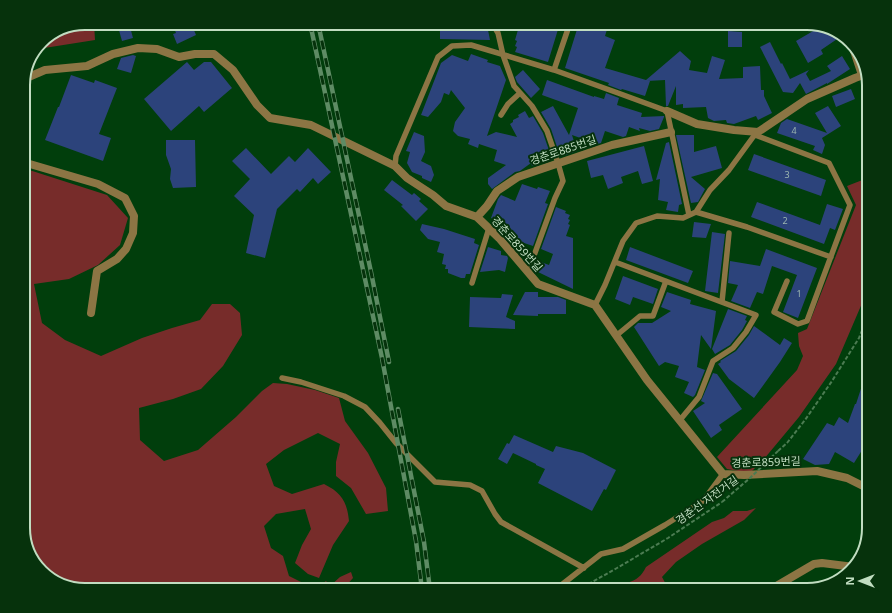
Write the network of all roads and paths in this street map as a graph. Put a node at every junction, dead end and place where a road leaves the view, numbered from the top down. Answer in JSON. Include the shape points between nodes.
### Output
{"nodes":[{"id":1,"x":496,"y":30,"type":"edge"},
{"id":2,"x":568,"y":30,"type":"edge"},
{"id":3,"x":503,"y":55,"type":"junction"},
{"id":4,"x":554,"y":70,"type":"junction"},
{"id":5,"x":31,"y":75,"type":"edge"},
{"id":6,"x":861,"y":76,"type":"edge"},
{"id":7,"x":520,"y":93,"type":"junction"},
{"id":8,"x":667,"y":112,"type":"junction"},
{"id":9,"x":500,"y":115,"type":"dead end"},
{"id":10,"x":672,"y":132,"type":"junction"},
{"id":11,"x":756,"y":134,"type":"junction"},
{"id":12,"x":558,"y":163,"type":"junction"},
{"id":13,"x":30,"y":164,"type":"edge"},
{"id":14,"x":395,"y":166,"type":"junction"},
{"id":15,"x":696,"y":212,"type":"junction"},
{"id":16,"x":689,"y":215,"type":"junction"},
{"id":17,"x":477,"y":217,"type":"junction"},
{"id":18,"x":489,"y":228,"type":"junction"},
{"id":19,"x":730,"y":233,"type":"dead end"},
{"id":20,"x":831,"y":256,"type":"junction"},
{"id":21,"x":615,"y":262,"type":"junction"},
{"id":22,"x":528,"y":272,"type":"junction"},
{"id":23,"x":666,"y":281,"type":"junction"},
{"id":24,"x":787,"y":281,"type":"dead end"},
{"id":25,"x":472,"y":282,"type":"dead end"},
{"id":26,"x":722,"y":302,"type":"junction"},
{"id":27,"x":595,"y":305,"type":"junction"},
{"id":28,"x":91,"y":313,"type":"dead end"},
{"id":29,"x":862,"y":330,"type":"edge"},
{"id":30,"x":616,"y":336,"type":"junction"},
{"id":31,"x":282,"y":378,"type":"dead end"},
{"id":32,"x":680,"y":420,"type":"junction"},
{"id":33,"x":723,"y":474,"type":"junction"},
{"id":34,"x":862,"y":484,"type":"edge"},
{"id":35,"x":840,"y":565,"type":"edge"},
{"id":36,"x":584,"y":568,"type":"junction"},
{"id":37,"x":564,"y":583,"type":"edge"},
{"id":38,"x":590,"y":583,"type":"edge"},
{"id":39,"x":782,"y":583,"type":"edge"}],
"edges":[{"from":1,"to":3,"type":"lane"},
{"from":2,"to":4,"type":"lane"},
{"from":3,"to":4,"type":"lane"},
{"from":3,"to":7,"type":"lane","via":[[514,86]]},
{"from":3,"to":14,"type":"lane","via":[[470,45],[452,46],[438,57],[396,156]]},
{"from":4,"to":8,"type":"lane"},
{"from":5,"to":14,"type":"street","name":"경춘로859번길","via":[[45,70],[87,66],[113,54],[138,48],[157,49],[179,57],[214,54],[233,70],[257,105],[270,118],[311,125]]},
{"from":6,"to":11,"type":"street","via":[[807,99]]},
{"from":7,"to":9,"type":"lane"},
{"from":7,"to":12,"type":"lane","via":[[532,106],[546,131]]},
{"from":8,"to":10,"type":"lane"},
{"from":8,"to":11,"type":"street","via":[[697,124]]},
{"from":10,"to":12,"type":"street","name":"경춘로885번길","via":[[612,145]]},
{"from":10,"to":16,"type":"lane"},
{"from":11,"to":15,"type":"lane","via":[[710,190]]},
{"from":11,"to":20,"type":"lane","via":[[829,163],[850,206]]},
{"from":12,"to":17,"type":"street","name":"경춘로885번길","via":[[518,177],[497,191]]},
{"from":12,"to":22,"type":"lane","via":[[563,181]]},
{"from":13,"to":28,"type":"street","via":[[98,184],[125,198],[134,216],[133,233],[126,249],[117,259],[97,271]]},
{"from":14,"to":17,"type":"street","name":"경춘로859번길","via":[[407,178],[446,206]]},
{"from":15,"to":16,"type":"lane"},
{"from":15,"to":20,"type":"lane"},
{"from":16,"to":21,"type":"lane","via":[[682,218],[657,216],[636,223],[623,241]]},
{"from":17,"to":18,"type":"street","name":"경춘로859번길"},
{"from":18,"to":22,"type":"street","name":"경춘로859번길"},
{"from":18,"to":25,"type":"lane"},
{"from":19,"to":26,"type":"lane"},
{"from":20,"to":24,"type":"lane","via":[[807,321],[798,324],[774,312]]},
{"from":21,"to":23,"type":"lane"},
{"from":21,"to":27,"type":"lane"},
{"from":22,"to":27,"type":"street","name":"경춘로859번길","via":[[538,284]]},
{"from":23,"to":26,"type":"lane"},
{"from":23,"to":30,"type":"lane","via":[[653,316],[640,316]]},
{"from":26,"to":32,"type":"lane","via":[[756,315],[732,348],[713,361],[699,398]]},
{"from":27,"to":30,"type":"street","name":"경춘로859번길"},
{"from":29,"to":38,"type":"path","name":"경춘선 자전거길","bridge":true,"via":[[805,420],[787,443],[750,478],[722,502],[668,538]]},
{"from":30,"to":32,"type":"street","name":"경춘로859번길","via":[[647,380]]},
{"from":31,"to":36,"type":"lane","via":[[344,396],[365,407],[435,482],[470,486],[482,491],[501,522]]},
{"from":32,"to":33,"type":"street","name":"경춘로859번길"},
{"from":33,"to":34,"type":"street","name":"경춘로859번길","via":[[817,471]]},
{"from":33,"to":36,"type":"lane","via":[[702,501],[623,549],[601,554]]},
{"from":35,"to":39,"type":"street","via":[[814,564]]},
{"from":36,"to":37,"type":"lane"}]}
